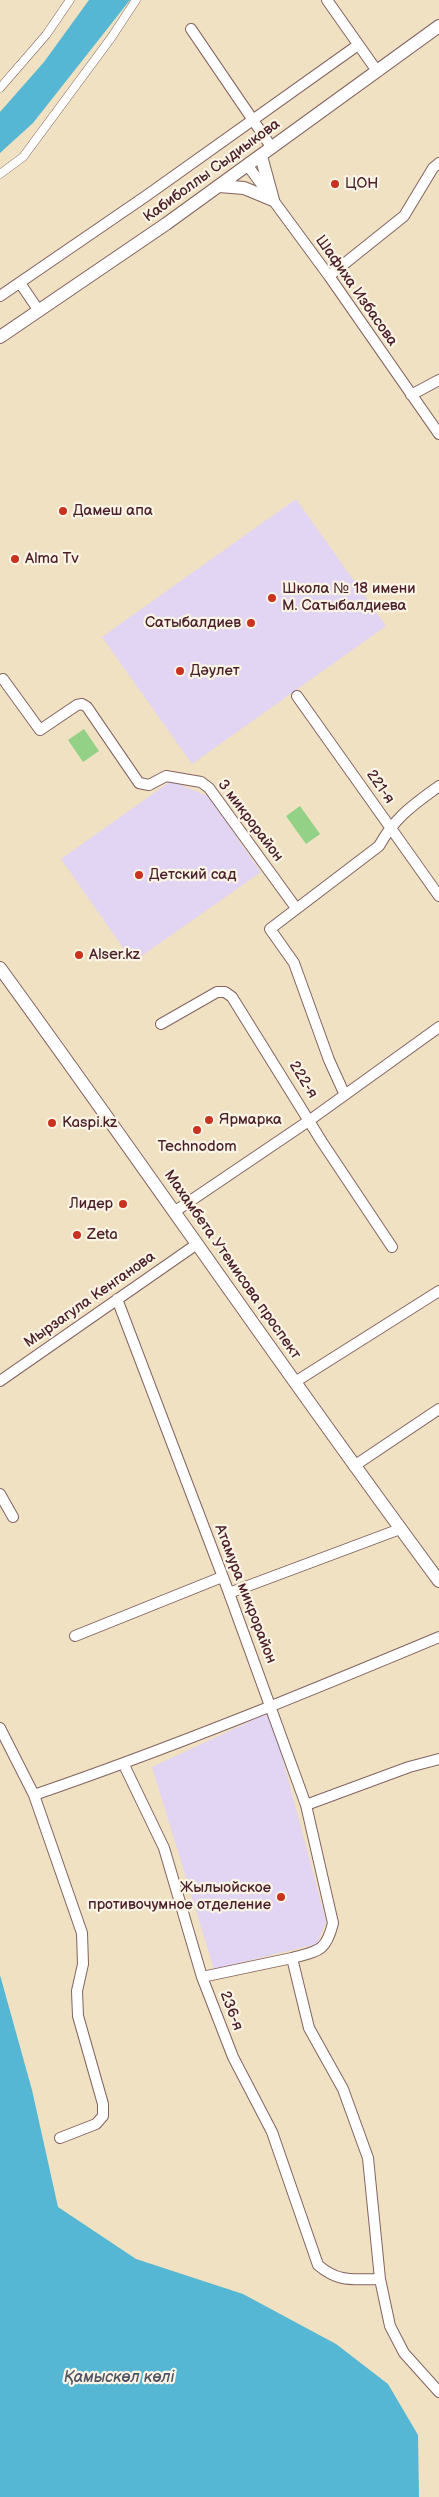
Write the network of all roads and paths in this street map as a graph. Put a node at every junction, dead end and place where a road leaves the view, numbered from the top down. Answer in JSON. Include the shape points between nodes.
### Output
{"nodes":[{"id":1,"x":70,"y":0,"type":"edge"},
{"id":2,"x":136,"y":0,"type":"edge"},
{"id":3,"x":327,"y":0,"type":"edge"},
{"id":4,"x":439,"y":26,"type":"edge"},
{"id":5,"x":191,"y":29,"type":"dead end"},
{"id":6,"x":358,"y":45,"type":"junction"},
{"id":7,"x":377,"y":72,"type":"junction"},
{"id":8,"x":0,"y":88,"type":"edge"},
{"id":9,"x":253,"y":119,"type":"junction"},
{"id":10,"x":272,"y":148,"type":"junction"},
{"id":11,"x":261,"y":156,"type":"junction"},
{"id":12,"x":439,"y":163,"type":"edge"},
{"id":13,"x":248,"y":166,"type":"junction"},
{"id":14,"x":0,"y":174,"type":"edge"},
{"id":15,"x":220,"y":186,"type":"junction"},
{"id":16,"x":273,"y":200,"type":"junction"},
{"id":17,"x":329,"y":276,"type":"junction"},
{"id":18,"x":20,"y":283,"type":"junction"},
{"id":19,"x":0,"y":296,"type":"edge"},
{"id":20,"x":39,"y":311,"type":"junction"},
{"id":21,"x":0,"y":337,"type":"edge"},
{"id":22,"x":439,"y":380,"type":"edge"},
{"id":23,"x":411,"y":395,"type":"junction"},
{"id":24,"x":439,"y":434,"type":"edge"},
{"id":25,"x":3,"y":679,"type":"dead end"},
{"id":26,"x":297,"y":696,"type":"dead end"},
{"id":27,"x":439,"y":786,"type":"edge"},
{"id":28,"x":390,"y":826,"type":"junction"},
{"id":29,"x":439,"y":896,"type":"edge"},
{"id":30,"x":296,"y":908,"type":"junction"},
{"id":31,"x":0,"y":968,"type":"edge"},
{"id":32,"x":161,"y":1024,"type":"dead end"},
{"id":33,"x":438,"y":1029,"type":"edge"},
{"id":34,"x":344,"y":1093,"type":"junction"},
{"id":35,"x":310,"y":1120,"type":"junction"},
{"id":36,"x":174,"y":1212,"type":"junction"},
{"id":37,"x":197,"y":1244,"type":"junction"},
{"id":38,"x":392,"y":1247,"type":"dead end"},
{"id":39,"x":439,"y":1291,"type":"edge"},
{"id":40,"x":116,"y":1299,"type":"junction"},
{"id":41,"x":0,"y":1381,"type":"edge"},
{"id":42,"x":295,"y":1382,"type":"junction"},
{"id":43,"x":439,"y":1409,"type":"edge"},
{"id":44,"x":354,"y":1466,"type":"junction"},
{"id":45,"x":0,"y":1494,"type":"edge"},
{"id":46,"x":13,"y":1517,"type":"dead end"},
{"id":47,"x":400,"y":1528,"type":"junction"},
{"id":48,"x":222,"y":1577,"type":"junction"},
{"id":49,"x":439,"y":1581,"type":"edge"},
{"id":50,"x":229,"y":1593,"type":"junction"},
{"id":51,"x":75,"y":1636,"type":"dead end"},
{"id":52,"x":439,"y":1636,"type":"edge"},
{"id":53,"x":271,"y":1707,"type":"junction"},
{"id":54,"x":0,"y":1728,"type":"edge"},
{"id":55,"x":439,"y":1759,"type":"edge"},
{"id":56,"x":124,"y":1765,"type":"junction"},
{"id":57,"x":34,"y":1795,"type":"junction"},
{"id":58,"x":306,"y":1805,"type":"junction"},
{"id":59,"x":292,"y":1958,"type":"junction"},
{"id":60,"x":202,"y":1976,"type":"junction"},
{"id":61,"x":60,"y":2138,"type":"dead end"},
{"id":62,"x":380,"y":2279,"type":"junction"},
{"id":63,"x":439,"y":2392,"type":"edge"}],
"edges":[{"from":1,"to":8,"type":"street","via":[[46,35]]},
{"from":2,"to":14,"type":"street","via":[[23,157]]},
{"from":3,"to":6,"type":"street"},
{"from":4,"to":7,"type":"street","name":"Кабиболлы Сыдиыкова"},
{"from":5,"to":9,"type":"street"},
{"from":6,"to":7,"type":"street"},
{"from":6,"to":9,"type":"street"},
{"from":7,"to":10,"type":"street","name":"Кабиболлы Сыдиыкова"},
{"from":9,"to":10,"type":"street"},
{"from":9,"to":18,"type":"street"},
{"from":10,"to":11,"type":"street","name":"Кабиболлы Сыдиыкова"},
{"from":11,"to":13,"type":"street","name":"Кабиболлы Сыдиыкова"},
{"from":11,"to":16,"type":"street"},
{"from":12,"to":17,"type":"street","via":[[432,168],[404,216]]},
{"from":13,"to":15,"type":"street","name":"Кабиболлы Сыдиыкова"},
{"from":13,"to":16,"type":"street","name":"Шафиха Избасова"},
{"from":15,"to":16,"type":"street","via":[[244,188]]},
{"from":15,"to":20,"type":"street","name":"Кабиболлы Сыдиыкова"},
{"from":16,"to":17,"type":"street","name":"Шафиха Избасова"},
{"from":17,"to":23,"type":"street","name":"Шафиха Избасова"},
{"from":18,"to":19,"type":"street"},
{"from":18,"to":20,"type":"street"},
{"from":20,"to":21,"type":"street","name":"Кабиболлы Сыдиыкова"},
{"from":22,"to":23,"type":"street"},
{"from":23,"to":24,"type":"street","name":"Шафиха Избасова"},
{"from":25,"to":30,"type":"street","name":"3 микрорайон","via":[[40,730],[77,705],[87,707],[140,783],[149,785],[166,776],[201,782],[209,788]]},
{"from":26,"to":28,"type":"street","name":"221-я"},
{"from":27,"to":28,"type":"street"},
{"from":28,"to":29,"type":"street","name":"221-я"},
{"from":28,"to":30,"type":"street","via":[[379,846]]},
{"from":30,"to":34,"type":"street","via":[[270,929],[294,963]]},
{"from":31,"to":36,"type":"street","name":"Махамбета Утемисова проспект"},
{"from":32,"to":35,"type":"street","name":"222-я","via":[[217,992],[225,992],[232,997]]},
{"from":33,"to":34,"type":"street"},
{"from":34,"to":35,"type":"street"},
{"from":35,"to":36,"type":"street"},
{"from":35,"to":38,"type":"street","name":"222-я"},
{"from":36,"to":37,"type":"street","name":"Махамбета Утемисова проспект"},
{"from":37,"to":40,"type":"street","name":"Мырзагула Кенганова"},
{"from":37,"to":42,"type":"street","name":"Махамбета Утемисова проспект"},
{"from":39,"to":42,"type":"street"},
{"from":40,"to":41,"type":"street","name":"Мырзагула Кенганова"},
{"from":40,"to":48,"type":"street","name":"Атамура микрорайон"},
{"from":42,"to":44,"type":"street","name":"Махамбета Утемисова проспект"},
{"from":43,"to":44,"type":"street"},
{"from":44,"to":47,"type":"street","name":"Махамбета Утемисова проспект"},
{"from":45,"to":46,"type":"street"},
{"from":47,"to":49,"type":"street","name":"Махамбета Утемисова проспект"},
{"from":47,"to":50,"type":"street"},
{"from":48,"to":50,"type":"street","name":"Атамура микрорайон"},
{"from":48,"to":51,"type":"street"},
{"from":50,"to":53,"type":"street","name":"Атамура микрорайон"},
{"from":52,"to":53,"type":"street"},
{"from":53,"to":56,"type":"street"},
{"from":53,"to":58,"type":"street","name":"Атамура микрорайон"},
{"from":54,"to":57,"type":"street"},
{"from":55,"to":58,"type":"street"},
{"from":56,"to":57,"type":"street"},
{"from":56,"to":60,"type":"street","name":"236-я","via":[[164,1848]]},
{"from":57,"to":61,"type":"street","via":[[82,1933],[78,2016],[103,2104],[102,2116],[96,2124]]},
{"from":58,"to":59,"type":"street","name":"Атамура микрорайон","via":[[333,1923],[329,1940],[318,1951]]},
{"from":59,"to":60,"type":"street","name":"Атамура микрорайон"},
{"from":59,"to":62,"type":"street","via":[[309,2028],[343,2089],[368,2158]]},
{"from":60,"to":62,"type":"street","name":"236-я","via":[[232,2057],[272,2132],[318,2265],[341,2279]]},
{"from":62,"to":63,"type":"street","via":[[390,2326],[404,2353]]}]}
